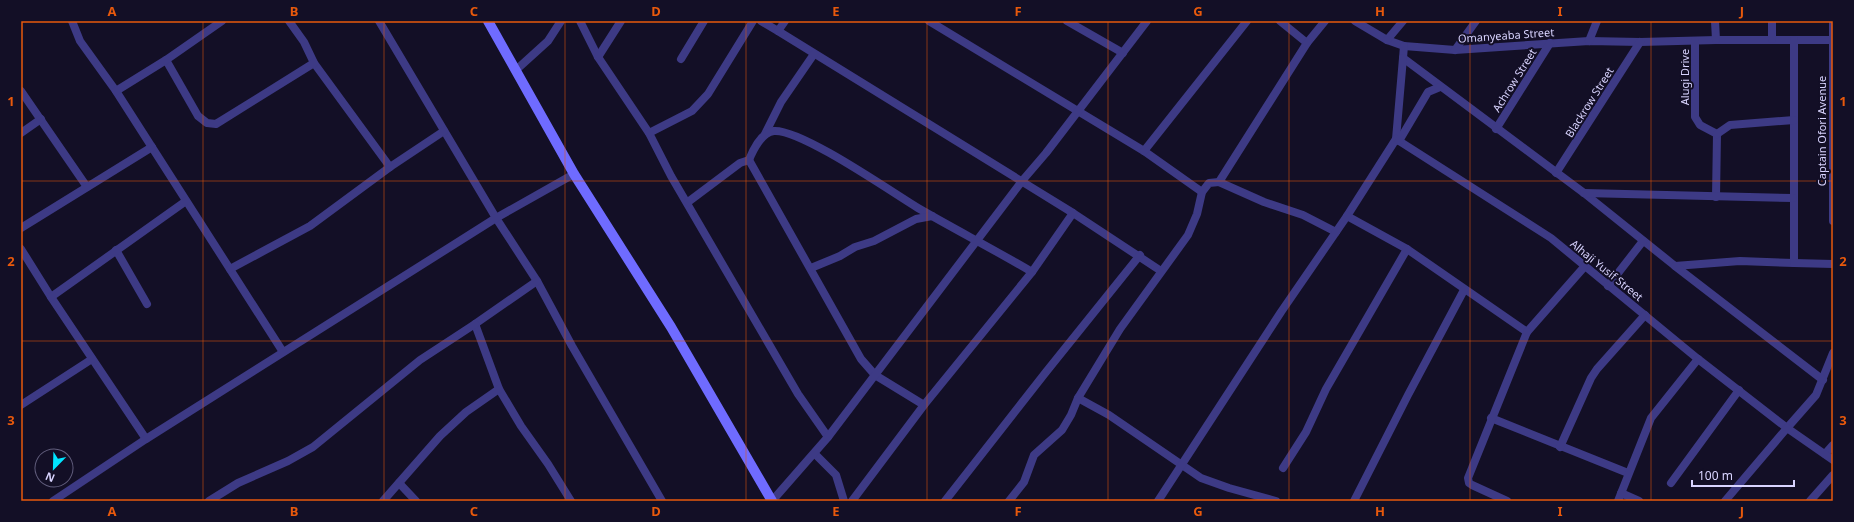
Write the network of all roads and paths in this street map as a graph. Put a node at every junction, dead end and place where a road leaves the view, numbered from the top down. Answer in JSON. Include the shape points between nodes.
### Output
{"nodes":[{"id":1,"x":72,"y":21,"type":"edge"},
{"id":2,"x":222,"y":21,"type":"edge"},
{"id":3,"x":289,"y":21,"type":"edge"},
{"id":4,"x":378,"y":21,"type":"edge"},
{"id":5,"x":488,"y":21,"type":"edge"},
{"id":6,"x":560,"y":21,"type":"edge"},
{"id":7,"x":580,"y":21,"type":"edge"},
{"id":8,"x":621,"y":21,"type":"edge"},
{"id":9,"x":704,"y":21,"type":"edge"},
{"id":10,"x":752,"y":21,"type":"edge"},
{"id":11,"x":762,"y":21,"type":"edge"},
{"id":12,"x":785,"y":21,"type":"edge"},
{"id":13,"x":929,"y":21,"type":"edge"},
{"id":14,"x":1067,"y":21,"type":"edge"},
{"id":15,"x":1147,"y":21,"type":"edge"},
{"id":16,"x":1246,"y":21,"type":"edge"},
{"id":17,"x":1280,"y":21,"type":"edge"},
{"id":18,"x":1325,"y":21,"type":"edge"},
{"id":19,"x":1355,"y":21,"type":"edge"},
{"id":20,"x":1403,"y":21,"type":"edge"},
{"id":21,"x":1476,"y":21,"type":"edge"},
{"id":22,"x":1597,"y":21,"type":"edge"},
{"id":23,"x":1716,"y":21,"type":"edge"},
{"id":24,"x":1772,"y":21,"type":"edge"},
{"id":25,"x":1833,"y":21,"type":"edge"},
{"id":26,"x":778,"y":31,"type":"junction"},
{"id":27,"x":1387,"y":40,"type":"junction"},
{"id":28,"x":1716,"y":40,"type":"junction"},
{"id":29,"x":1772,"y":40,"type":"junction"},
{"id":30,"x":1794,"y":40,"type":"junction"},
{"id":31,"x":1833,"y":40,"type":"edge"},
{"id":32,"x":1589,"y":41,"type":"junction"},
{"id":33,"x":1695,"y":41,"type":"junction"},
{"id":34,"x":1640,"y":42,"type":"junction"},
{"id":35,"x":1307,"y":43,"type":"junction"},
{"id":36,"x":1550,"y":43,"type":"junction"},
{"id":37,"x":1404,"y":46,"type":"junction"},
{"id":38,"x":1455,"y":50,"type":"junction"},
{"id":39,"x":1123,"y":53,"type":"junction"},
{"id":40,"x":814,"y":54,"type":"junction"},
{"id":41,"x":598,"y":57,"type":"junction"},
{"id":42,"x":1403,"y":58,"type":"junction"},
{"id":43,"x":681,"y":59,"type":"dead end"},
{"id":44,"x":166,"y":60,"type":"junction"},
{"id":45,"x":314,"y":63,"type":"junction"},
{"id":46,"x":516,"y":70,"type":"junction"},
{"id":47,"x":1440,"y":87,"type":"junction"},
{"id":48,"x":21,"y":91,"type":"edge"},
{"id":49,"x":116,"y":91,"type":"junction"},
{"id":50,"x":1078,"y":111,"type":"junction"},
{"id":51,"x":41,"y":120,"type":"junction"},
{"id":52,"x":1794,"y":120,"type":"junction"},
{"id":53,"x":1496,"y":130,"type":"junction"},
{"id":54,"x":444,"y":131,"type":"junction"},
{"id":55,"x":21,"y":133,"type":"edge"},
{"id":56,"x":649,"y":133,"type":"junction"},
{"id":57,"x":765,"y":134,"type":"junction"},
{"id":58,"x":1716,"y":134,"type":"junction"},
{"id":59,"x":1398,"y":140,"type":"junction"},
{"id":60,"x":152,"y":147,"type":"junction"},
{"id":61,"x":1144,"y":151,"type":"junction"},
{"id":62,"x":749,"y":160,"type":"junction"},
{"id":63,"x":390,"y":167,"type":"junction"},
{"id":64,"x":1832,"y":170,"type":"edge"},
{"id":65,"x":1556,"y":173,"type":"junction"},
{"id":66,"x":574,"y":174,"type":"junction"},
{"id":67,"x":1022,"y":181,"type":"junction"},
{"id":68,"x":1219,"y":182,"type":"junction"},
{"id":69,"x":87,"y":187,"type":"junction"},
{"id":70,"x":1202,"y":192,"type":"junction"},
{"id":71,"x":1584,"y":193,"type":"junction"},
{"id":72,"x":1716,"y":197,"type":"junction"},
{"id":73,"x":1793,"y":198,"type":"junction"},
{"id":74,"x":186,"y":201,"type":"junction"},
{"id":75,"x":688,"y":202,"type":"junction"},
{"id":76,"x":1073,"y":213,"type":"junction"},
{"id":77,"x":932,"y":216,"type":"junction"},
{"id":78,"x":1347,"y":216,"type":"junction"},
{"id":79,"x":496,"y":218,"type":"junction"},
{"id":80,"x":1833,"y":221,"type":"edge"},
{"id":81,"x":21,"y":228,"type":"edge"},
{"id":82,"x":1336,"y":232,"type":"junction"},
{"id":83,"x":977,"y":240,"type":"junction"},
{"id":84,"x":1643,"y":241,"type":"junction"},
{"id":85,"x":21,"y":249,"type":"edge"},
{"id":86,"x":1407,"y":249,"type":"junction"},
{"id":87,"x":116,"y":250,"type":"junction"},
{"id":88,"x":1140,"y":255,"type":"junction"},
{"id":89,"x":1794,"y":263,"type":"junction"},
{"id":90,"x":1833,"y":264,"type":"edge"},
{"id":91,"x":1585,"y":266,"type":"junction"},
{"id":92,"x":1676,"y":266,"type":"junction"},
{"id":93,"x":811,"y":268,"type":"junction"},
{"id":94,"x":230,"y":269,"type":"junction"},
{"id":95,"x":1161,"y":271,"type":"junction"},
{"id":96,"x":1032,"y":272,"type":"junction"},
{"id":97,"x":537,"y":281,"type":"junction"},
{"id":98,"x":1608,"y":286,"type":"junction"},
{"id":99,"x":1464,"y":290,"type":"junction"},
{"id":100,"x":51,"y":297,"type":"junction"},
{"id":101,"x":147,"y":304,"type":"dead end"},
{"id":102,"x":1645,"y":315,"type":"junction"},
{"id":103,"x":475,"y":324,"type":"junction"},
{"id":104,"x":1527,"y":332,"type":"junction"},
{"id":105,"x":283,"y":352,"type":"junction"},
{"id":106,"x":1833,"y":353,"type":"edge"},
{"id":107,"x":1698,"y":358,"type":"junction"},
{"id":108,"x":92,"y":359,"type":"junction"},
{"id":109,"x":875,"y":375,"type":"junction"},
{"id":110,"x":1823,"y":380,"type":"junction"},
{"id":111,"x":499,"y":389,"type":"junction"},
{"id":112,"x":1739,"y":390,"type":"junction"},
{"id":113,"x":1078,"y":398,"type":"junction"},
{"id":114,"x":22,"y":402,"type":"edge"},
{"id":115,"x":924,"y":405,"type":"junction"},
{"id":116,"x":1491,"y":418,"type":"junction"},
{"id":117,"x":1787,"y":428,"type":"junction"},
{"id":118,"x":828,"y":437,"type":"junction"},
{"id":119,"x":146,"y":439,"type":"junction"},
{"id":120,"x":1833,"y":445,"type":"edge"},
{"id":121,"x":1560,"y":447,"type":"junction"},
{"id":122,"x":815,"y":454,"type":"junction"},
{"id":123,"x":1825,"y":454,"type":"junction"},
{"id":124,"x":1833,"y":460,"type":"edge"},
{"id":125,"x":1183,"y":466,"type":"junction"},
{"id":126,"x":1283,"y":468,"type":"dead end"},
{"id":127,"x":1628,"y":473,"type":"junction"},
{"id":128,"x":1833,"y":475,"type":"edge"},
{"id":129,"x":399,"y":483,"type":"junction"},
{"id":130,"x":1671,"y":483,"type":"dead end"},
{"id":131,"x":1621,"y":493,"type":"junction"},
{"id":132,"x":53,"y":501,"type":"edge"},
{"id":133,"x":209,"y":501,"type":"edge"},
{"id":134,"x":383,"y":501,"type":"edge"},
{"id":135,"x":416,"y":501,"type":"edge"},
{"id":136,"x":571,"y":501,"type":"edge"},
{"id":137,"x":662,"y":501,"type":"edge"},
{"id":138,"x":772,"y":501,"type":"edge"},
{"id":139,"x":844,"y":501,"type":"edge"},
{"id":140,"x":852,"y":501,"type":"edge"},
{"id":141,"x":945,"y":501,"type":"edge"},
{"id":142,"x":1009,"y":501,"type":"edge"},
{"id":143,"x":1158,"y":501,"type":"edge"},
{"id":144,"x":1276,"y":501,"type":"edge"},
{"id":145,"x":1354,"y":501,"type":"edge"},
{"id":146,"x":1507,"y":501,"type":"edge"},
{"id":147,"x":1618,"y":501,"type":"edge"},
{"id":148,"x":1639,"y":501,"type":"edge"},
{"id":149,"x":1725,"y":501,"type":"edge"},
{"id":150,"x":1810,"y":501,"type":"edge"}],
"edges":[{"from":1,"to":49,"type":"street","via":[[80,41]]},
{"from":2,"to":44,"type":"street"},
{"from":3,"to":45,"type":"street","via":[[304,42]]},
{"from":4,"to":54,"type":"street"},
{"from":5,"to":46,"type":"street"},
{"from":6,"to":46,"type":"street","via":[[548,41]]},
{"from":7,"to":41,"type":"street"},
{"from":8,"to":41,"type":"street"},
{"from":9,"to":43,"type":"street"},
{"from":10,"to":56,"type":"street","via":[[702,100],[692,111]]},
{"from":11,"to":26,"type":"street"},
{"from":12,"to":26,"type":"street"},
{"from":13,"to":50,"type":"street"},
{"from":14,"to":39,"type":"street"},
{"from":15,"to":39,"type":"street"},
{"from":16,"to":61,"type":"street"},
{"from":17,"to":35,"type":"street"},
{"from":18,"to":35,"type":"street"},
{"from":19,"to":27,"type":"street","name":"Omanyeaba Street"},
{"from":20,"to":27,"type":"street"},
{"from":21,"to":38,"type":"street"},
{"from":22,"to":32,"type":"street"},
{"from":23,"to":28,"type":"street"},
{"from":24,"to":29,"type":"street"},
{"from":25,"to":31,"type":"street","name":"Captain Ofori Avenue"},
{"from":26,"to":40,"type":"street"},
{"from":27,"to":37,"type":"street","name":"Omanyeaba Street"},
{"from":28,"to":29,"type":"street","name":"Omanyeaba Street"},
{"from":28,"to":33,"type":"street","name":"Omanyeaba Street"},
{"from":29,"to":30,"type":"street","name":"Omanyeaba Street"},
{"from":30,"to":31,"type":"street","name":"Omanyeaba Street"},
{"from":30,"to":52,"type":"street"},
{"from":31,"to":64,"type":"street","name":"Captain Ofori Avenue"},
{"from":32,"to":34,"type":"street","name":"Omanyeaba Street"},
{"from":32,"to":36,"type":"street","name":"Omanyeaba Street"},
{"from":33,"to":34,"type":"street","name":"Omanyeaba Street"},
{"from":33,"to":58,"type":"street","name":"Alugi Drive","via":[[1695,117],[1700,125]]},
{"from":34,"to":65,"type":"street","name":"Blackrow Street"},
{"from":35,"to":68,"type":"street"},
{"from":36,"to":38,"type":"street","name":"Omanyeaba Street"},
{"from":36,"to":53,"type":"street","name":"Achrow Street"},
{"from":37,"to":38,"type":"street","name":"Omanyeaba Street"},
{"from":37,"to":42,"type":"street"},
{"from":39,"to":50,"type":"street"},
{"from":40,"to":57,"type":"street","via":[[781,102]]},
{"from":40,"to":67,"type":"street"},
{"from":41,"to":56,"type":"street"},
{"from":42,"to":47,"type":"street"},
{"from":42,"to":59,"type":"street"},
{"from":44,"to":45,"type":"street","via":[[198,116],[207,123],[216,124]]},
{"from":44,"to":49,"type":"street"},
{"from":45,"to":63,"type":"street"},
{"from":46,"to":66,"type":"street"},
{"from":47,"to":53,"type":"street"},
{"from":47,"to":59,"type":"street","via":[[1428,92]]},
{"from":48,"to":51,"type":"street"},
{"from":49,"to":60,"type":"street"},
{"from":50,"to":61,"type":"street"},
{"from":50,"to":67,"type":"street"},
{"from":51,"to":55,"type":"street"},
{"from":51,"to":69,"type":"street"},
{"from":52,"to":58,"type":"street","via":[[1730,125]]},
{"from":52,"to":73,"type":"street"},
{"from":53,"to":65,"type":"street"},
{"from":54,"to":63,"type":"street"},
{"from":54,"to":79,"type":"street"},
{"from":56,"to":75,"type":"street","via":[[671,176]]},
{"from":57,"to":62,"type":"street"},
{"from":57,"to":77,"type":"street","via":[[771,131],[782,132],[815,146]]},
{"from":58,"to":72,"type":"street"},
{"from":59,"to":78,"type":"street"},
{"from":59,"to":91,"type":"street","name":"Alhaji Yusif Street","via":[[1551,238]]},
{"from":60,"to":69,"type":"street"},
{"from":60,"to":74,"type":"street"},
{"from":61,"to":70,"type":"street"},
{"from":62,"to":75,"type":"street","via":[[740,163]]},
{"from":62,"to":93,"type":"street"},
{"from":63,"to":94,"type":"street","via":[[310,226]]},
{"from":64,"to":80,"type":"street","name":"Captain Ofori Avenue"},
{"from":65,"to":71,"type":"street"},
{"from":66,"to":79,"type":"street"},
{"from":66,"to":138,"type":"street","via":[[671,327]]},
{"from":67,"to":76,"type":"street"},
{"from":67,"to":83,"type":"street"},
{"from":68,"to":70,"type":"street","via":[[1209,183]]},
{"from":68,"to":82,"type":"street","via":[[1264,202],[1303,215]]},
{"from":69,"to":81,"type":"street"},
{"from":70,"to":95,"type":"street","via":[[1193,226]]},
{"from":71,"to":72,"type":"street"},
{"from":71,"to":84,"type":"street"},
{"from":72,"to":73,"type":"street"},
{"from":73,"to":89,"type":"street"},
{"from":74,"to":87,"type":"street"},
{"from":74,"to":94,"type":"street"},
{"from":75,"to":118,"type":"street","via":[[798,394]]},
{"from":76,"to":88,"type":"street"},
{"from":76,"to":96,"type":"street"},
{"from":77,"to":83,"type":"street"},
{"from":77,"to":93,"type":"street","via":[[916,219],[874,241]]},
{"from":78,"to":82,"type":"street"},
{"from":78,"to":86,"type":"street"},
{"from":79,"to":97,"type":"street"},
{"from":79,"to":105,"type":"street"},
{"from":82,"to":125,"type":"street","via":[[1281,312]]},
{"from":83,"to":96,"type":"street"},
{"from":83,"to":109,"type":"street"},
{"from":84,"to":92,"type":"street"},
{"from":84,"to":98,"type":"street"},
{"from":85,"to":100,"type":"street"},
{"from":86,"to":99,"type":"street"},
{"from":86,"to":126,"type":"street","via":[[1326,389],[1306,432]]},
{"from":87,"to":100,"type":"street"},
{"from":87,"to":101,"type":"street"},
{"from":88,"to":95,"type":"street"},
{"from":88,"to":141,"type":"street"},
{"from":89,"to":90,"type":"street"},
{"from":89,"to":92,"type":"street","via":[[1740,261]]},
{"from":91,"to":98,"type":"street","name":"Alhaji Yusif Street"},
{"from":91,"to":104,"type":"street"},
{"from":92,"to":110,"type":"street"},
{"from":93,"to":109,"type":"street","via":[[861,359]]},
{"from":94,"to":105,"type":"street"},
{"from":95,"to":113,"type":"street","via":[[1120,329]]},
{"from":96,"to":115,"type":"street"},
{"from":97,"to":103,"type":"street"},
{"from":97,"to":137,"type":"street"},
{"from":98,"to":102,"type":"street","name":"Alhaji Yusif Street"},
{"from":99,"to":104,"type":"street"},
{"from":99,"to":145,"type":"street"},
{"from":100,"to":108,"type":"street"},
{"from":102,"to":107,"type":"street","name":"Alhaji Yusif Street"},
{"from":102,"to":121,"type":"street","via":[[1591,378]]},
{"from":103,"to":111,"type":"street"},
{"from":103,"to":133,"type":"street","via":[[420,360],[313,447],[288,462],[238,483]]},
{"from":104,"to":116,"type":"street"},
{"from":105,"to":119,"type":"street"},
{"from":106,"to":110,"type":"street"},
{"from":107,"to":112,"type":"street","name":"Alhaji Yusif Street"},
{"from":107,"to":127,"type":"street","via":[[1651,418]]},
{"from":108,"to":114,"type":"street"},
{"from":108,"to":119,"type":"street"},
{"from":109,"to":115,"type":"street"},
{"from":109,"to":118,"type":"street"},
{"from":110,"to":117,"type":"street","via":[[1816,395]]},
{"from":111,"to":129,"type":"street","via":[[466,412],[440,436]]},
{"from":111,"to":136,"type":"street"},
{"from":112,"to":117,"type":"street","name":"Alhaji Yusif Street"},
{"from":112,"to":130,"type":"street"},
{"from":113,"to":125,"type":"street","via":[[1110,415]]},
{"from":113,"to":142,"type":"street","via":[[1062,430],[1034,455],[1024,482]]},
{"from":115,"to":140,"type":"street"},
{"from":116,"to":121,"type":"street"},
{"from":116,"to":146,"type":"street","via":[[1468,481],[1472,486]]},
{"from":117,"to":123,"type":"street","name":"Alhaji Yusif Street"},
{"from":117,"to":149,"type":"street"},
{"from":118,"to":122,"type":"street"},
{"from":119,"to":132,"type":"street"},
{"from":120,"to":123,"type":"street"},
{"from":121,"to":127,"type":"street"},
{"from":122,"to":138,"type":"street"},
{"from":122,"to":139,"type":"street","via":[[836,475]]},
{"from":123,"to":124,"type":"street","name":"Alhaji Yusif Street"},
{"from":125,"to":143,"type":"street"},
{"from":125,"to":144,"type":"street","via":[[1201,478]]},
{"from":127,"to":131,"type":"street"},
{"from":128,"to":150,"type":"street"},
{"from":129,"to":134,"type":"street"},
{"from":129,"to":135,"type":"street"},
{"from":131,"to":147,"type":"street"},
{"from":131,"to":148,"type":"street"}]}
